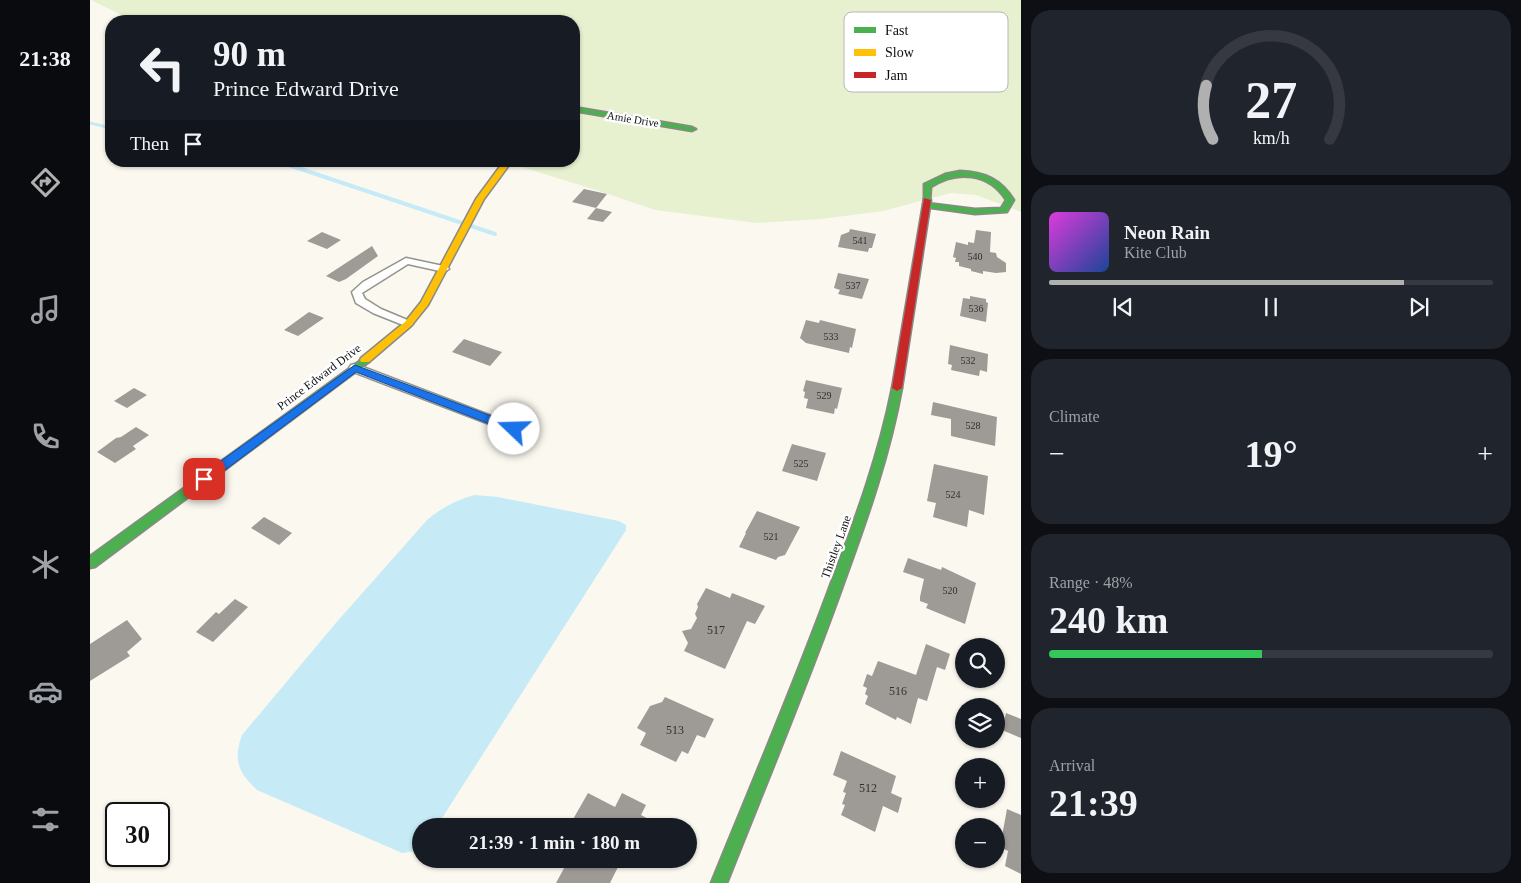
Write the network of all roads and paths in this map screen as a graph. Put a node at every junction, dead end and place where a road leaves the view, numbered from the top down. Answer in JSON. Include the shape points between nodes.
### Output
{"nodes":[{"id":1,"x":580,"y":110,"type":"edge"},
{"id":2,"x":692,"y":128,"type":"dead end"},
{"id":3,"x":504,"y":167,"type":"edge"},
{"id":4,"x":928,"y":205,"type":"junction"},
{"id":5,"x":444,"y":269,"type":"junction"},
{"id":6,"x":408,"y":324,"type":"junction"},
{"id":7,"x":355,"y":368,"type":"junction"},
{"id":8,"x":514,"y":429,"type":"dead end"},
{"id":9,"x":90,"y":563,"type":"edge"},
{"id":10,"x":719,"y":883,"type":"edge"}],
"edges":[{"from":1,"to":2,"type":"street","name":"Amie Drive"},
{"from":3,"to":5,"type":"street","name":"Prince Edward Drive","via":[[480,199]]},
{"from":4,"to":4,"type":"street","name":"Thistley Lane","via":[[992,212],[1004,210],[1010,200],[997,183],[962,174],[945,174],[928,186]]},
{"from":4,"to":10,"type":"street","name":"Thistley Lane","via":[[892,421],[876,476],[831,602]]},
{"from":5,"to":6,"type":"street","name":"Prince Edward Drive","via":[[425,303]]},
{"from":5,"to":6,"type":"street","via":[[406,261],[358,292],[360,301]]},
{"from":6,"to":7,"type":"street","name":"Prince Edward Drive"},
{"from":7,"to":8,"type":"street"},
{"from":7,"to":9,"type":"street","name":"Prince Edward Drive"}]}
